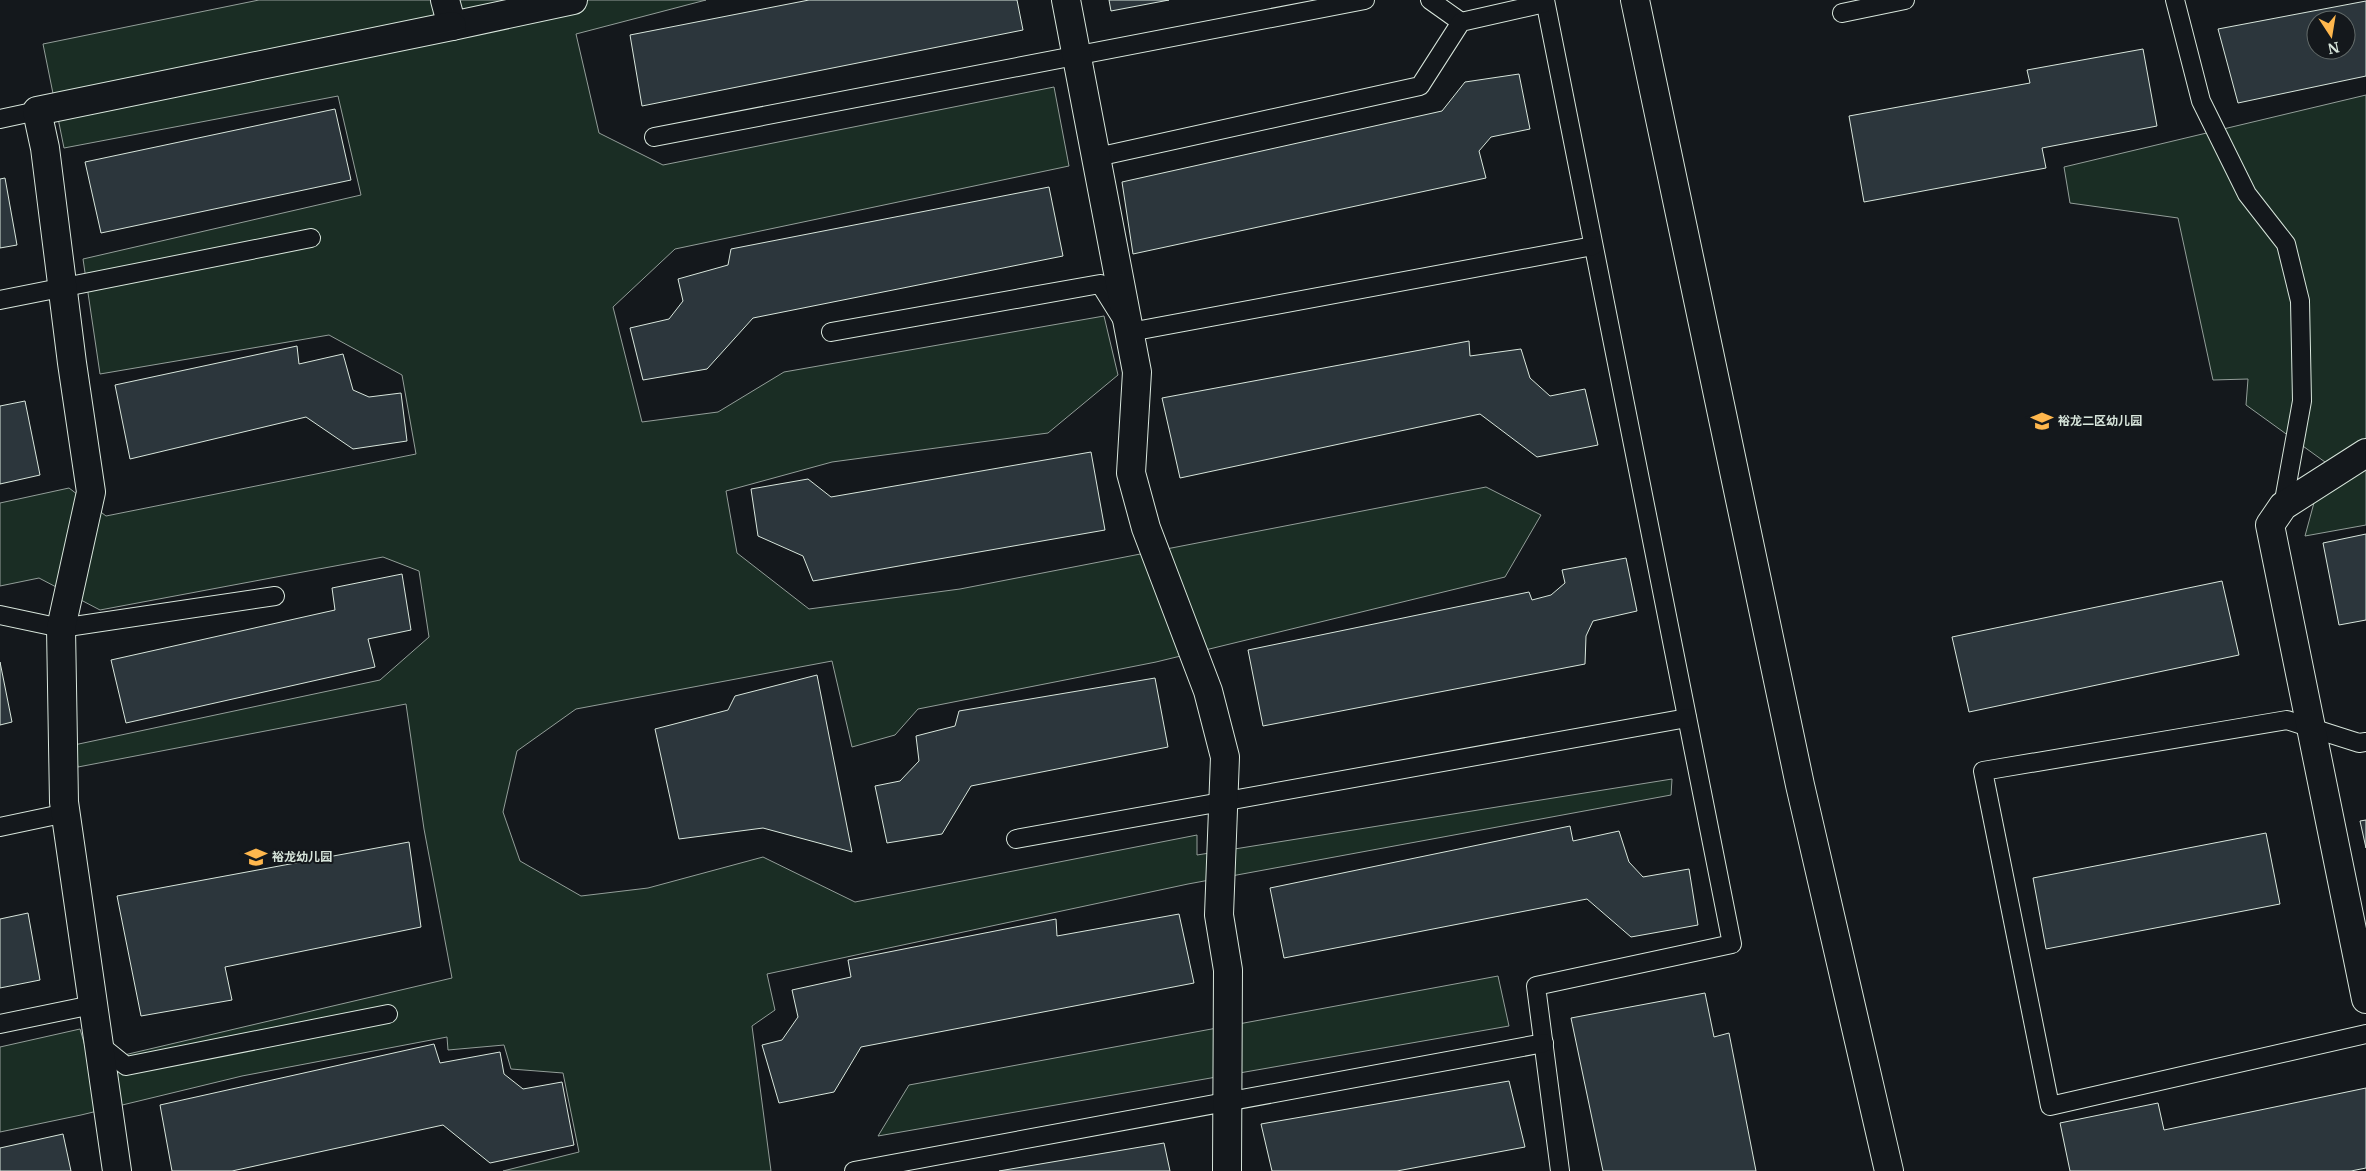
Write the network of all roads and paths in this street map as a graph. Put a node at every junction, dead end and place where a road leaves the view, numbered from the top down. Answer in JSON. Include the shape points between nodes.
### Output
{"nodes":[{"id":1,"x":445,"y":0,"type":"edge"},
{"id":2,"x":573,"y":0,"type":"edge"},
{"id":3,"x":1066,"y":0,"type":"edge"},
{"id":4,"x":1366,"y":0,"type":"edge"},
{"id":5,"x":1430,"y":0,"type":"edge"},
{"id":6,"x":1635,"y":0,"type":"edge"},
{"id":7,"x":1905,"y":0,"type":"edge"},
{"id":8,"x":2175,"y":0,"type":"edge"},
{"id":9,"x":1545,"y":2,"type":"edge"},
{"id":10,"x":1842,"y":13,"type":"dead end"},
{"id":11,"x":1461,"y":22,"type":"junction"},
{"id":12,"x":452,"y":26,"type":"junction"},
{"id":13,"x":1077,"y":55,"type":"junction"},
{"id":14,"x":38,"y":111,"type":"junction"},
{"id":15,"x":0,"y":119,"type":"edge"},
{"id":16,"x":654,"y":137,"type":"dead end"},
{"id":17,"x":1096,"y":157,"type":"junction"},
{"id":18,"x":311,"y":238,"type":"dead end"},
{"id":19,"x":1593,"y":246,"type":"junction"},
{"id":20,"x":63,"y":287,"type":"junction"},
{"id":21,"x":0,"y":300,"type":"edge"},
{"id":22,"x":831,"y":332,"type":"dead end"},
{"id":23,"x":1130,"y":332,"type":"junction"},
{"id":24,"x":2366,"y":453,"type":"edge"},
{"id":25,"x":2283,"y":506,"type":"junction"},
{"id":26,"x":275,"y":596,"type":"dead end"},
{"id":27,"x":0,"y":615,"type":"edge"},
{"id":28,"x":61,"y":628,"type":"junction"},
{"id":29,"x":1687,"y":718,"type":"junction"},
{"id":30,"x":2310,"y":727,"type":"junction"},
{"id":31,"x":2366,"y":742,"type":"edge"},
{"id":32,"x":1223,"y":801,"type":"junction"},
{"id":33,"x":66,"y":813,"type":"junction"},
{"id":34,"x":0,"y":827,"type":"edge"},
{"id":35,"x":1016,"y":839,"type":"dead end"},
{"id":36,"x":2366,"y":999,"type":"edge"},
{"id":37,"x":388,"y":1014,"type":"dead end"},
{"id":38,"x":0,"y":1024,"type":"edge"},
{"id":39,"x":2366,"y":1034,"type":"edge"},
{"id":40,"x":1544,"y":1043,"type":"junction"},
{"id":41,"x":100,"y":1045,"type":"junction"},
{"id":42,"x":1226,"y":1102,"type":"junction"},
{"id":43,"x":118,"y":1171,"type":"edge"},
{"id":44,"x":854,"y":1171,"type":"edge"},
{"id":45,"x":1227,"y":1171,"type":"edge"},
{"id":46,"x":1560,"y":1171,"type":"edge"},
{"id":47,"x":1889,"y":1171,"type":"edge"}],
"edges":[{"from":1,"to":12,"type":"street"},
{"from":2,"to":12,"type":"street"},
{"from":3,"to":13,"type":"street"},
{"from":4,"to":13,"type":"lane"},
{"from":5,"to":11,"type":"lane"},
{"from":6,"to":47,"type":"street","via":[[1800,785]]},
{"from":7,"to":10,"type":"lane"},
{"from":8,"to":25,"type":"lane","via":[[2201,101],[2248,194],[2286,244],[2300,301],[2302,401]]},
{"from":9,"to":11,"type":"lane"},
{"from":9,"to":19,"type":"lane"},
{"from":11,"to":17,"type":"lane","via":[[1420,86]]},
{"from":12,"to":14,"type":"street"},
{"from":13,"to":16,"type":"lane"},
{"from":13,"to":17,"type":"street"},
{"from":14,"to":15,"type":"lane"},
{"from":14,"to":20,"type":"street"},
{"from":17,"to":23,"type":"street"},
{"from":18,"to":20,"type":"lane"},
{"from":19,"to":23,"type":"lane"},
{"from":19,"to":29,"type":"lane"},
{"from":20,"to":21,"type":"lane"},
{"from":20,"to":28,"type":"street","via":[[91,492]]},
{"from":22,"to":23,"type":"lane","via":[[1100,284]]},
{"from":23,"to":32,"type":"street","via":[[1137,372],[1131,473],[1146,528],[1208,691],[1225,757]]},
{"from":24,"to":25,"type":"street"},
{"from":25,"to":30,"type":"street","via":[[2270,526]]},
{"from":26,"to":28,"type":"lane"},
{"from":27,"to":28,"type":"lane"},
{"from":28,"to":33,"type":"street"},
{"from":29,"to":32,"type":"lane"},
{"from":29,"to":40,"type":"lane","via":[[1732,944],[1536,986]]},
{"from":30,"to":31,"type":"lane","via":[[2359,743]]},
{"from":30,"to":36,"type":"street"},
{"from":30,"to":39,"type":"lane","via":[[2287,720],[1984,771],[2050,1106]]},
{"from":32,"to":35,"type":"lane"},
{"from":32,"to":42,"type":"street","via":[[1219,915],[1228,970]]},
{"from":33,"to":34,"type":"lane"},
{"from":33,"to":41,"type":"street"},
{"from":37,"to":41,"type":"lane","via":[[126,1066]]},
{"from":38,"to":41,"type":"lane","via":[[87,1006]]},
{"from":40,"to":42,"type":"lane"},
{"from":40,"to":46,"type":"lane"},
{"from":41,"to":43,"type":"street"},
{"from":42,"to":44,"type":"lane"},
{"from":42,"to":45,"type":"street"}]}
